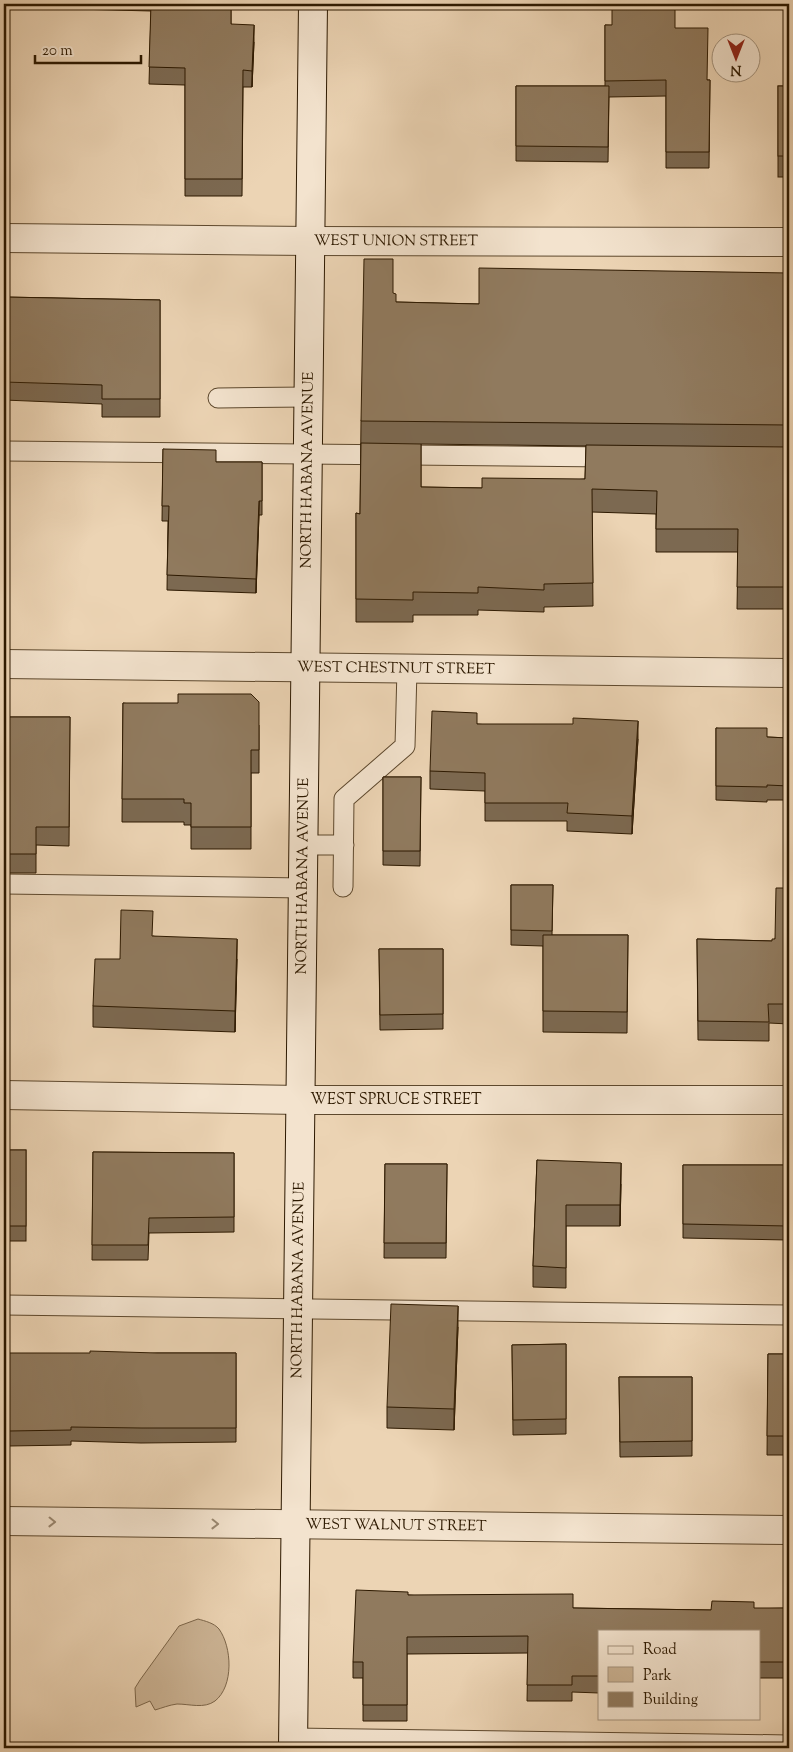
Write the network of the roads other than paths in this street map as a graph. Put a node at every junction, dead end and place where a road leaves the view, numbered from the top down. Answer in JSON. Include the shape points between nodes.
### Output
{"nodes":[{"id":1,"x":313,"y":4,"type":"edge"},
{"id":2,"x":4,"y":238,"type":"edge"},
{"id":3,"x":311,"y":241,"type":"junction"},
{"id":4,"x":789,"y":242,"type":"edge"},
{"id":5,"x":308,"y":397,"type":"junction"},
{"id":6,"x":218,"y":398,"type":"dead end"},
{"id":7,"x":4,"y":451,"type":"edge"},
{"id":8,"x":308,"y":455,"type":"junction"},
{"id":9,"x":631,"y":458,"type":"edge"},
{"id":10,"x":4,"y":664,"type":"edge"},
{"id":11,"x":305,"y":667,"type":"junction"},
{"id":12,"x":407,"y":669,"type":"junction"},
{"id":13,"x":789,"y":673,"type":"edge"},
{"id":14,"x":303,"y":845,"type":"junction"},
{"id":15,"x":344,"y":845,"type":"junction"},
{"id":16,"x":4,"y":884,"type":"edge"},
{"id":17,"x":343,"y":887,"type":"dead end"},
{"id":18,"x":303,"y":888,"type":"junction"},
{"id":19,"x":4,"y":1095,"type":"edge"},
{"id":20,"x":300,"y":1100,"type":"junction"},
{"id":21,"x":789,"y":1100,"type":"edge"},
{"id":22,"x":4,"y":1305,"type":"edge"},
{"id":23,"x":298,"y":1308,"type":"junction"},
{"id":24,"x":789,"y":1315,"type":"edge"},
{"id":25,"x":4,"y":1521,"type":"edge"},
{"id":26,"x":295,"y":1525,"type":"junction"},
{"id":27,"x":789,"y":1530,"type":"edge"},
{"id":28,"x":293,"y":1743,"type":"edge"},
{"id":29,"x":789,"y":1745,"type":"edge"}],
"edges":[{"from":1,"to":3,"type":"street","name":"NORTH HABANA AVENUE"},
{"from":2,"to":3,"type":"street","name":"WEST UNION STREET"},
{"from":3,"to":4,"type":"street","name":"WEST UNION STREET"},
{"from":3,"to":5,"type":"street","name":"NORTH HABANA AVENUE"},
{"from":5,"to":6,"type":"lane"},
{"from":5,"to":8,"type":"street","name":"NORTH HABANA AVENUE"},
{"from":7,"to":8,"type":"lane"},
{"from":8,"to":9,"type":"lane"},
{"from":8,"to":11,"type":"street","name":"NORTH HABANA AVENUE"},
{"from":10,"to":11,"type":"street","name":"WEST CHESTNUT STREET"},
{"from":11,"to":12,"type":"street","name":"WEST CHESTNUT STREET"},
{"from":11,"to":14,"type":"street","name":"NORTH HABANA AVENUE"},
{"from":12,"to":13,"type":"street","name":"WEST CHESTNUT STREET"},
{"from":12,"to":15,"type":"lane","via":[[405,746],[344,799]]},
{"from":14,"to":15,"type":"lane"},
{"from":14,"to":18,"type":"street","name":"NORTH HABANA AVENUE"},
{"from":15,"to":17,"type":"lane"},
{"from":16,"to":18,"type":"lane"},
{"from":18,"to":20,"type":"street","name":"NORTH HABANA AVENUE"},
{"from":19,"to":20,"type":"street","name":"WEST SPRUCE STREET"},
{"from":20,"to":21,"type":"street","name":"WEST SPRUCE STREET"},
{"from":20,"to":23,"type":"street","name":"NORTH HABANA AVENUE"},
{"from":22,"to":23,"type":"lane"},
{"from":23,"to":24,"type":"lane"},
{"from":23,"to":26,"type":"street","name":"NORTH HABANA AVENUE"},
{"from":25,"to":26,"type":"street","name":"WEST WALNUT STREET","one_way":true},
{"from":26,"to":27,"type":"street","name":"WEST WALNUT STREET"},
{"from":26,"to":28,"type":"street","name":"NORTH HABANA AVENUE"},
{"from":28,"to":29,"type":"lane"}]}
